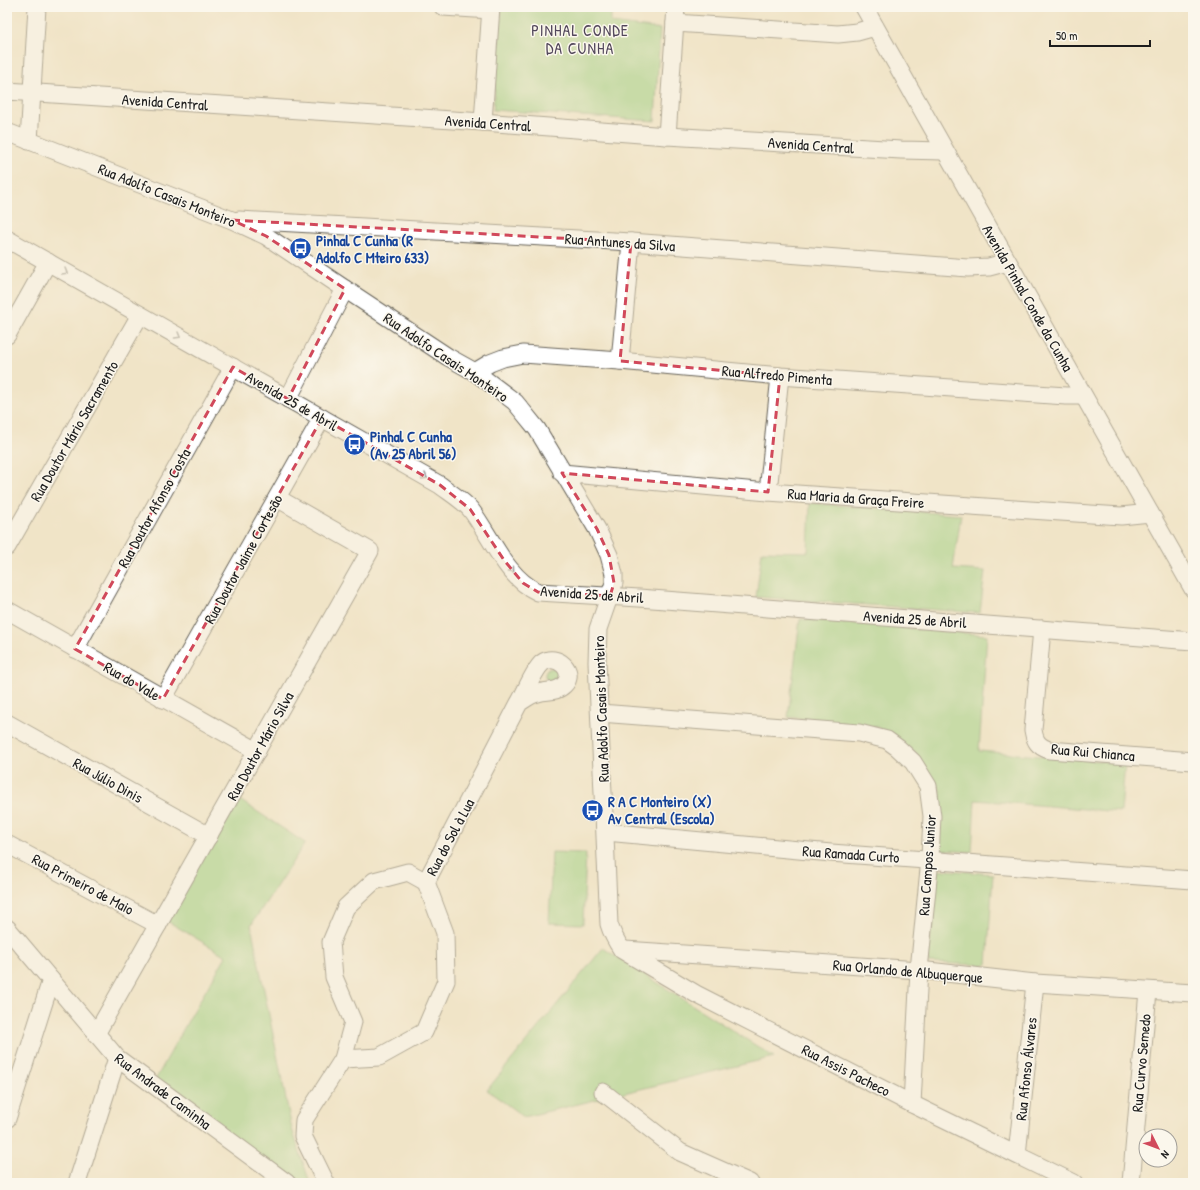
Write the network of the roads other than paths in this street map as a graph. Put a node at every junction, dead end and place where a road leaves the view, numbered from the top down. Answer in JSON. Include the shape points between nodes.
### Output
{"nodes":[{"id":1,"x":37,"y":7,"type":"edge"},
{"id":2,"x":443,"y":7,"type":"edge"},
{"id":3,"x":864,"y":7,"type":"edge"},
{"id":4,"x":491,"y":9,"type":"edge"},
{"id":5,"x":675,"y":15,"type":"edge"},
{"id":6,"x":875,"y":27,"type":"junction"},
{"id":7,"x":7,"y":91,"type":"edge"},
{"id":8,"x":32,"y":93,"type":"junction"},
{"id":9,"x":483,"y":122,"type":"junction"},
{"id":10,"x":7,"y":132,"type":"edge"},
{"id":11,"x":668,"y":136,"type":"junction"},
{"id":12,"x":29,"y":141,"type":"junction"},
{"id":13,"x":944,"y":151,"type":"junction"},
{"id":14,"x":232,"y":220,"type":"junction"},
{"id":15,"x":7,"y":239,"type":"edge"},
{"id":16,"x":631,"y":242,"type":"junction"},
{"id":17,"x":48,"y":262,"type":"junction"},
{"id":18,"x":1008,"y":262,"type":"junction"},
{"id":19,"x":345,"y":289,"type":"junction"},
{"id":20,"x":140,"y":315,"type":"junction"},
{"id":21,"x":7,"y":335,"type":"edge"},
{"id":22,"x":620,"y":360,"type":"junction"},
{"id":23,"x":233,"y":367,"type":"junction"},
{"id":24,"x":475,"y":372,"type":"junction"},
{"id":25,"x":780,"y":376,"type":"junction"},
{"id":26,"x":1084,"y":396,"type":"junction"},
{"id":27,"x":288,"y":399,"type":"junction"},
{"id":28,"x":322,"y":418,"type":"junction"},
{"id":29,"x":562,"y":473,"type":"junction"},
{"id":30,"x":768,"y":492,"type":"junction"},
{"id":31,"x":277,"y":498,"type":"junction"},
{"id":32,"x":1150,"y":512,"type":"junction"},
{"id":33,"x":7,"y":547,"type":"edge"},
{"id":34,"x":1193,"y":589,"type":"edge"},
{"id":35,"x":610,"y":596,"type":"junction"},
{"id":36,"x":7,"y":610,"type":"edge"},
{"id":37,"x":1042,"y":629,"type":"junction"},
{"id":38,"x":1193,"y":640,"type":"edge"},
{"id":39,"x":75,"y":649,"type":"junction"},
{"id":40,"x":163,"y":699,"type":"junction"},
{"id":41,"x":519,"y":704,"type":"dead end"},
{"id":42,"x":600,"y":713,"type":"junction"},
{"id":43,"x":7,"y":723,"type":"edge"},
{"id":44,"x":257,"y":751,"type":"junction"},
{"id":45,"x":1193,"y":761,"type":"edge"},
{"id":46,"x":606,"y":832,"type":"junction"},
{"id":47,"x":209,"y":836,"type":"junction"},
{"id":48,"x":7,"y":844,"type":"edge"},
{"id":49,"x":930,"y":860,"type":"junction"},
{"id":50,"x":1193,"y":880,"type":"edge"},
{"id":51,"x":426,"y":882,"type":"junction"},
{"id":52,"x":158,"y":925,"type":"junction"},
{"id":53,"x":7,"y":928,"type":"edge"},
{"id":54,"x":622,"y":950,"type":"junction"},
{"id":55,"x":919,"y":970,"type":"junction"},
{"id":56,"x":51,"y":980,"type":"junction"},
{"id":57,"x":1035,"y":983,"type":"junction"},
{"id":58,"x":1148,"y":991,"type":"junction"},
{"id":59,"x":1193,"y":993,"type":"edge"},
{"id":60,"x":96,"y":1034,"type":"junction"},
{"id":61,"x":116,"y":1058,"type":"junction"},
{"id":62,"x":343,"y":1059,"type":"junction"},
{"id":63,"x":602,"y":1092,"type":"dead end"},
{"id":64,"x":912,"y":1104,"type":"junction"},
{"id":65,"x":7,"y":1119,"type":"edge"},
{"id":66,"x":1017,"y":1155,"type":"junction"},
{"id":67,"x":77,"y":1183,"type":"edge"},
{"id":68,"x":287,"y":1183,"type":"edge"},
{"id":69,"x":326,"y":1183,"type":"edge"},
{"id":70,"x":750,"y":1183,"type":"edge"},
{"id":71,"x":1074,"y":1183,"type":"edge"},
{"id":72,"x":1131,"y":1183,"type":"edge"}],
"edges":[{"from":1,"to":8,"type":"street"},
{"from":2,"to":4,"type":"street"},
{"from":3,"to":6,"type":"street","name":"Avenida Pinhal Conde da Cunha"},
{"from":4,"to":9,"type":"street"},
{"from":5,"to":6,"type":"street","via":[[838,34]]},
{"from":5,"to":11,"type":"street"},
{"from":6,"to":13,"type":"street","name":"Avenida Pinhal Conde da Cunha"},
{"from":7,"to":8,"type":"street","name":"Avenida Central"},
{"from":8,"to":9,"type":"street","name":"Avenida Central"},
{"from":8,"to":12,"type":"street"},
{"from":9,"to":11,"type":"street","name":"Avenida Central"},
{"from":10,"to":12,"type":"street","name":"Rua Adolfo Casais Monteiro"},
{"from":11,"to":13,"type":"street","name":"Avenida Central"},
{"from":12,"to":14,"type":"street","name":"Rua Adolfo Casais Monteiro"},
{"from":13,"to":18,"type":"street","name":"Avenida Pinhal Conde da Cunha"},
{"from":14,"to":16,"type":"street","name":"Rua Antunes da Silva"},
{"from":14,"to":19,"type":"street","name":"Rua Adolfo Casais Monteiro","via":[[266,236]]},
{"from":15,"to":17,"type":"street","name":"Avenida 25 de Abril"},
{"from":16,"to":18,"type":"street","name":"Rua Antunes da Silva","via":[[968,268],[989,267]]},
{"from":16,"to":22,"type":"street"},
{"from":17,"to":20,"type":"street","name":"Avenida 25 de Abril","one_way":true},
{"from":17,"to":21,"type":"street"},
{"from":18,"to":26,"type":"street","name":"Avenida Pinhal Conde da Cunha"},
{"from":19,"to":24,"type":"street","name":"Rua Adolfo Casais Monteiro"},
{"from":19,"to":27,"type":"street"},
{"from":20,"to":23,"type":"street","name":"Avenida 25 de Abril","one_way":true},
{"from":20,"to":33,"type":"street","name":"Rua Doutor Mário Sacramento"},
{"from":22,"to":24,"type":"street","name":"Rua Alfredo Pimenta","via":[[523,354],[503,358]]},
{"from":22,"to":25,"type":"street","name":"Rua Alfredo Pimenta"},
{"from":23,"to":27,"type":"street","name":"Avenida 25 de Abril"},
{"from":23,"to":39,"type":"street","name":"Rua Doutor Afonso Costa"},
{"from":24,"to":29,"type":"street","name":"Rua Adolfo Casais Monteiro","via":[[515,402],[537,429]]},
{"from":25,"to":26,"type":"street","name":"Rua Alfredo Pimenta"},
{"from":25,"to":30,"type":"street"},
{"from":26,"to":32,"type":"street","name":"Avenida Pinhal Conde da Cunha"},
{"from":27,"to":28,"type":"street","name":"Avenida 25 de Abril"},
{"from":28,"to":31,"type":"street","name":"Rua Doutor Jaime Cortesão"},
{"from":28,"to":35,"type":"street","name":"Avenida 25 de Abril","one_way":true,"via":[[440,485],[470,509],[504,560],[530,589],[538,592]]},
{"from":29,"to":30,"type":"street","name":"Rua Maria da Graça Freire"},
{"from":29,"to":35,"type":"street","name":"Rua Adolfo Casais Monteiro","via":[[597,529],[609,555],[614,574]]},
{"from":30,"to":32,"type":"street","name":"Rua Maria da Graça Freire","via":[[1121,516]]},
{"from":31,"to":40,"type":"street","name":"Rua Doutor Jaime Cortesão"},
{"from":31,"to":44,"type":"street","name":"Rua Doutor Mário Silva","via":[[370,551]]},
{"from":32,"to":34,"type":"street","name":"Avenida Pinhal Conde da Cunha"},
{"from":35,"to":37,"type":"street","name":"Avenida 25 de Abril"},
{"from":35,"to":42,"type":"street","name":"Rua Adolfo Casais Monteiro","via":[[598,629]]},
{"from":36,"to":39,"type":"street","name":"Rua do Vale"},
{"from":37,"to":38,"type":"street","name":"Avenida 25 de Abril"},
{"from":37,"to":45,"type":"street","name":"Rua Rui Chianca","via":[[1033,730],[1034,739],[1040,746],[1049,750]]},
{"from":39,"to":40,"type":"street","name":"Rua do Vale"},
{"from":40,"to":44,"type":"street","name":"Rua do Vale"},
{"from":41,"to":51,"type":"street","name":"Rua do Sol à Lua"},
{"from":42,"to":46,"type":"street","name":"Rua Adolfo Casais Monteiro"},
{"from":42,"to":49,"type":"street","name":"Rua Campos Junior","via":[[860,733],[887,740],[913,762],[928,786],[932,816]]},
{"from":43,"to":47,"type":"street","name":"Rua Júlio Dinis"},
{"from":44,"to":47,"type":"street","name":"Rua Doutor Mário Silva"},
{"from":46,"to":49,"type":"street","name":"Rua Ramada Curto"},
{"from":46,"to":54,"type":"street","name":"Rua Adolfo Casais Monteiro","via":[[609,924]]},
{"from":47,"to":52,"type":"street","name":"Rua Doutor Mário Silva"},
{"from":48,"to":52,"type":"street","name":"Rua Primeiro de Maio"},
{"from":49,"to":50,"type":"street","name":"Rua Ramada Curto"},
{"from":49,"to":55,"type":"street","name":"Rua Campos Junior"},
{"from":51,"to":62,"type":"street","name":"Rua do Sol à Lua","via":[[445,933],[446,981],[424,1032],[379,1057]]},
{"from":51,"to":62,"type":"street","via":[[408,872],[374,881],[346,907],[331,942],[334,977],[353,1022]]},
{"from":52,"to":60,"type":"street","name":"Rua Doutor Mário Silva"},
{"from":53,"to":56,"type":"street","name":"Rua Andrade Caminha"},
{"from":54,"to":55,"type":"street","name":"Rua Orlando de Albuquerque"},
{"from":54,"to":64,"type":"street","name":"Rua Assis Pacheco","via":[[696,994]]},
{"from":55,"to":57,"type":"street","name":"Rua Orlando de Albuquerque"},
{"from":55,"to":64,"type":"street","name":"Rua Campos Junior"},
{"from":56,"to":60,"type":"street","name":"Rua Andrade Caminha"},
{"from":56,"to":65,"type":"street"},
{"from":57,"to":58,"type":"street","name":"Rua Orlando de Albuquerque"},
{"from":57,"to":66,"type":"street","name":"Rua Afonso Álvares"},
{"from":58,"to":59,"type":"street","name":"Rua Orlando de Albuquerque"},
{"from":58,"to":72,"type":"street","name":"Rua Curvo Semedo"},
{"from":60,"to":61,"type":"street","name":"Rua Andrade Caminha"},
{"from":61,"to":67,"type":"street"},
{"from":61,"to":68,"type":"street","name":"Rua Andrade Caminha"},
{"from":62,"to":69,"type":"street","via":[[304,1120],[303,1136]]},
{"from":63,"to":70,"type":"street","via":[[680,1152]]},
{"from":64,"to":66,"type":"street","name":"Rua Assis Pacheco"},
{"from":66,"to":71,"type":"street","name":"Rua Assis Pacheco"}]}
